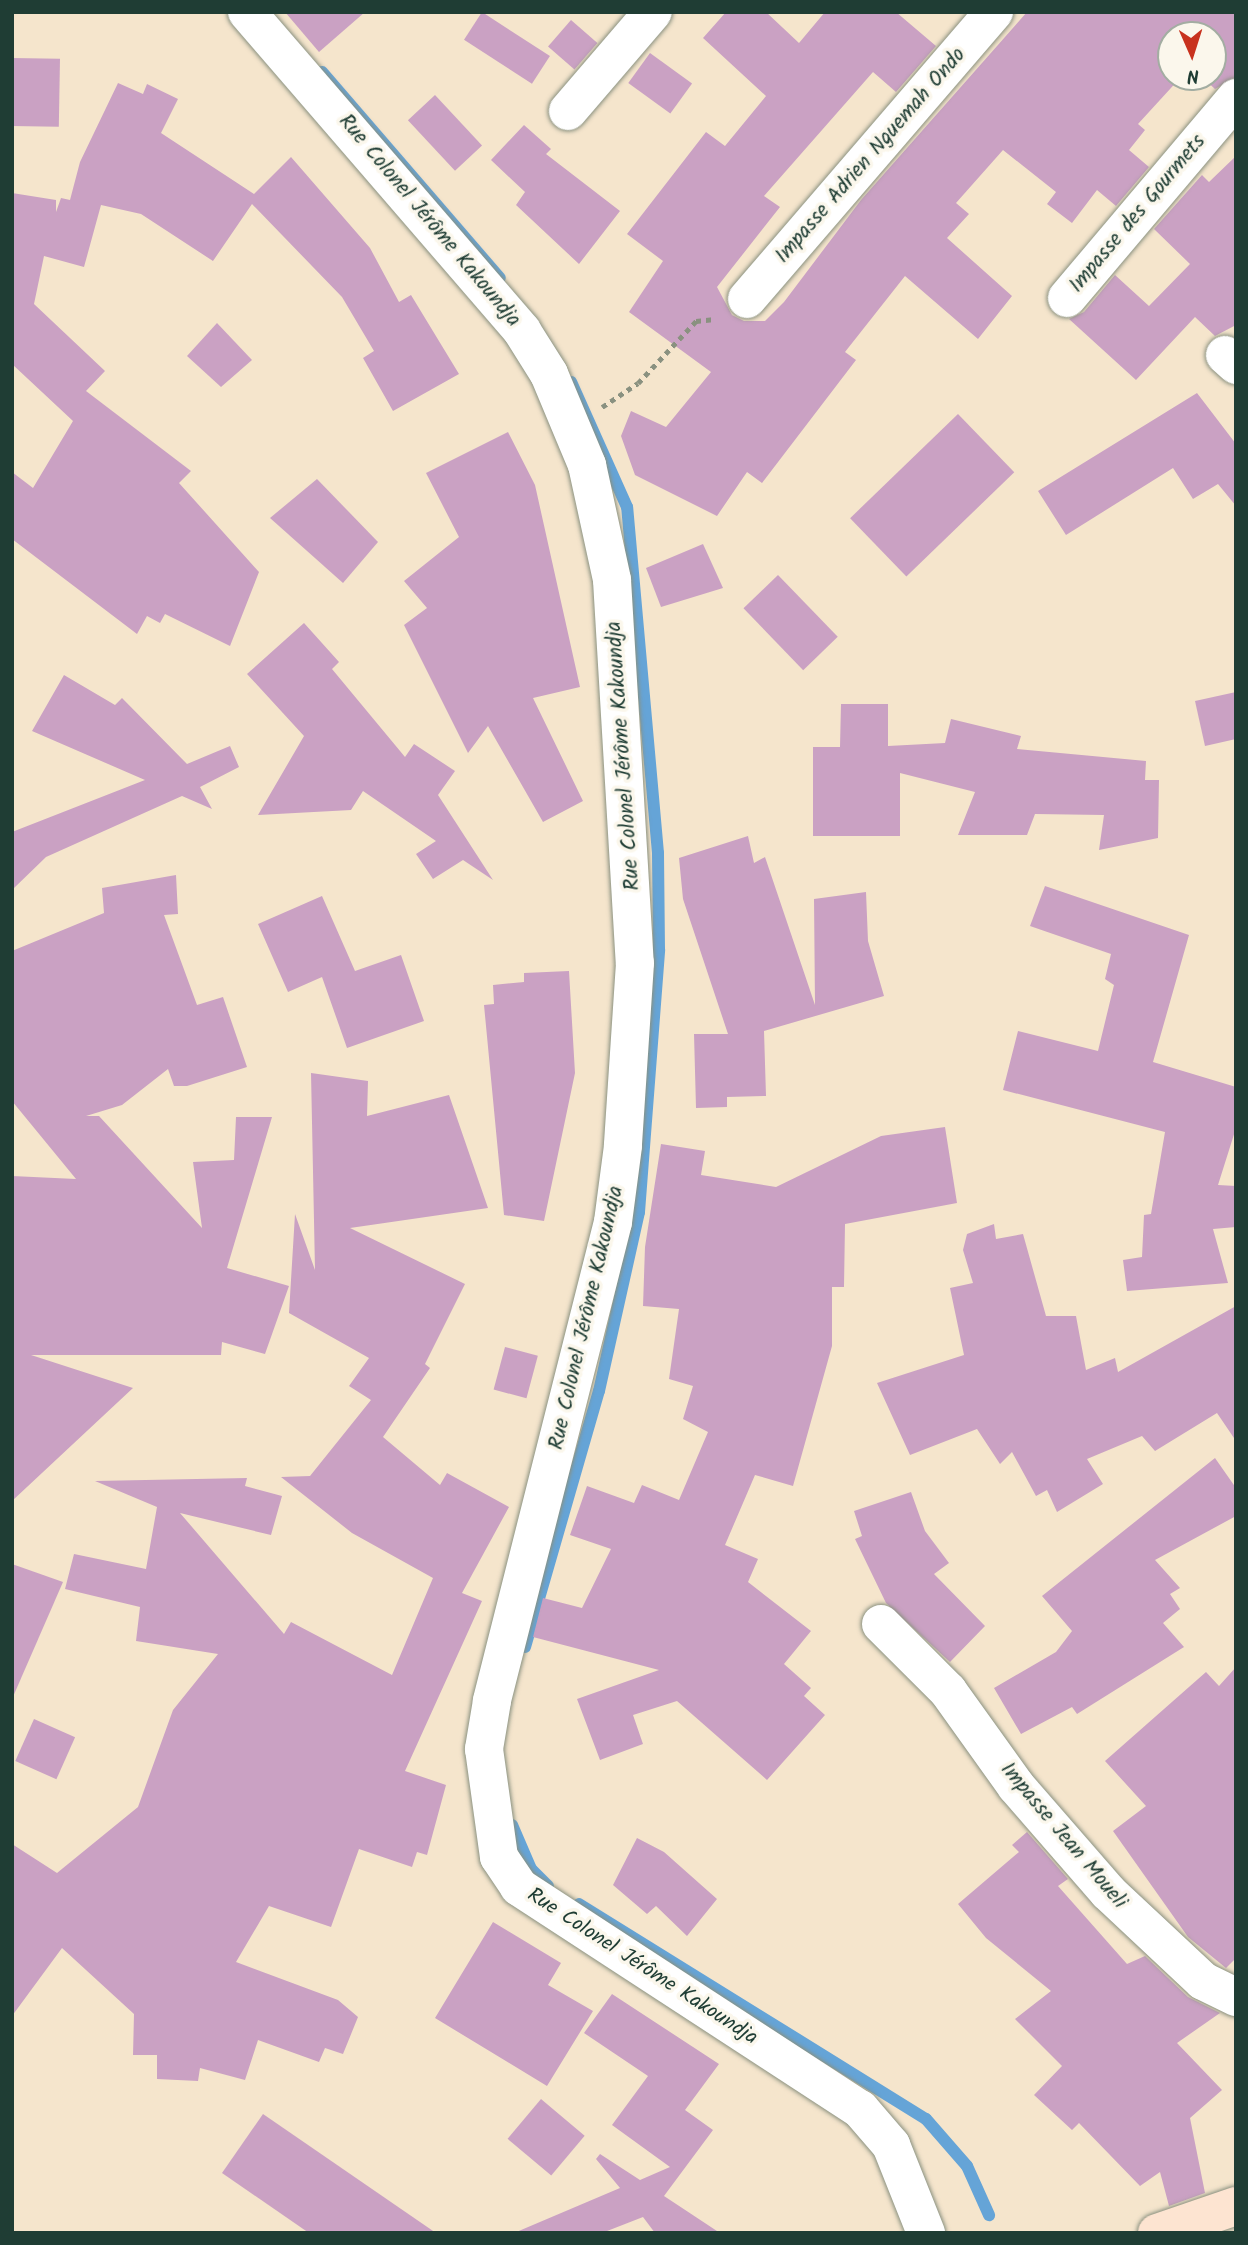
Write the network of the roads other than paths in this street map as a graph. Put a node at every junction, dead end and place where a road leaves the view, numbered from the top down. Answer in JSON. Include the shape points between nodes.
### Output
{"nodes":[{"id":1,"x":247,"y":12,"type":"edge"},
{"id":2,"x":653,"y":12,"type":"edge"},
{"id":3,"x":994,"y":12,"type":"edge"},
{"id":4,"x":1236,"y":98,"type":"edge"},
{"id":5,"x":568,"y":111,"type":"dead end"},
{"id":6,"x":1066,"y":298,"type":"dead end"},
{"id":7,"x":747,"y":299,"type":"road end"},
{"id":8,"x":881,"y":1624,"type":"dead end"},
{"id":9,"x":1236,"y":1997,"type":"edge"},
{"id":10,"x":1236,"y":2206,"type":"edge"},
{"id":11,"x":926,"y":2233,"type":"edge"},
{"id":12,"x":1157,"y":2233,"type":"edge"}],
"edges":[{"from":1,"to":11,"type":"street","name":"Rue Colonel Jérôme Kakoundja","via":[[522,331],[549,374],[587,466],[612,580],[635,963],[624,1146],[613,1222],[492,1701],[484,1749],[499,1857],[519,1887],[860,2109],[891,2146]]},
{"from":2,"to":5,"type":"street"},
{"from":3,"to":7,"type":"street","name":"Impasse Adrien Nguemah Ondo"},
{"from":4,"to":6,"type":"street","name":"Impasse des Gourmets"},
{"from":8,"to":9,"type":"street","name":"Impasse Jean Moueli","via":[[948,1691],[1016,1786],[1108,1892],[1203,1981]]},
{"from":10,"to":12,"type":"main road"}]}
